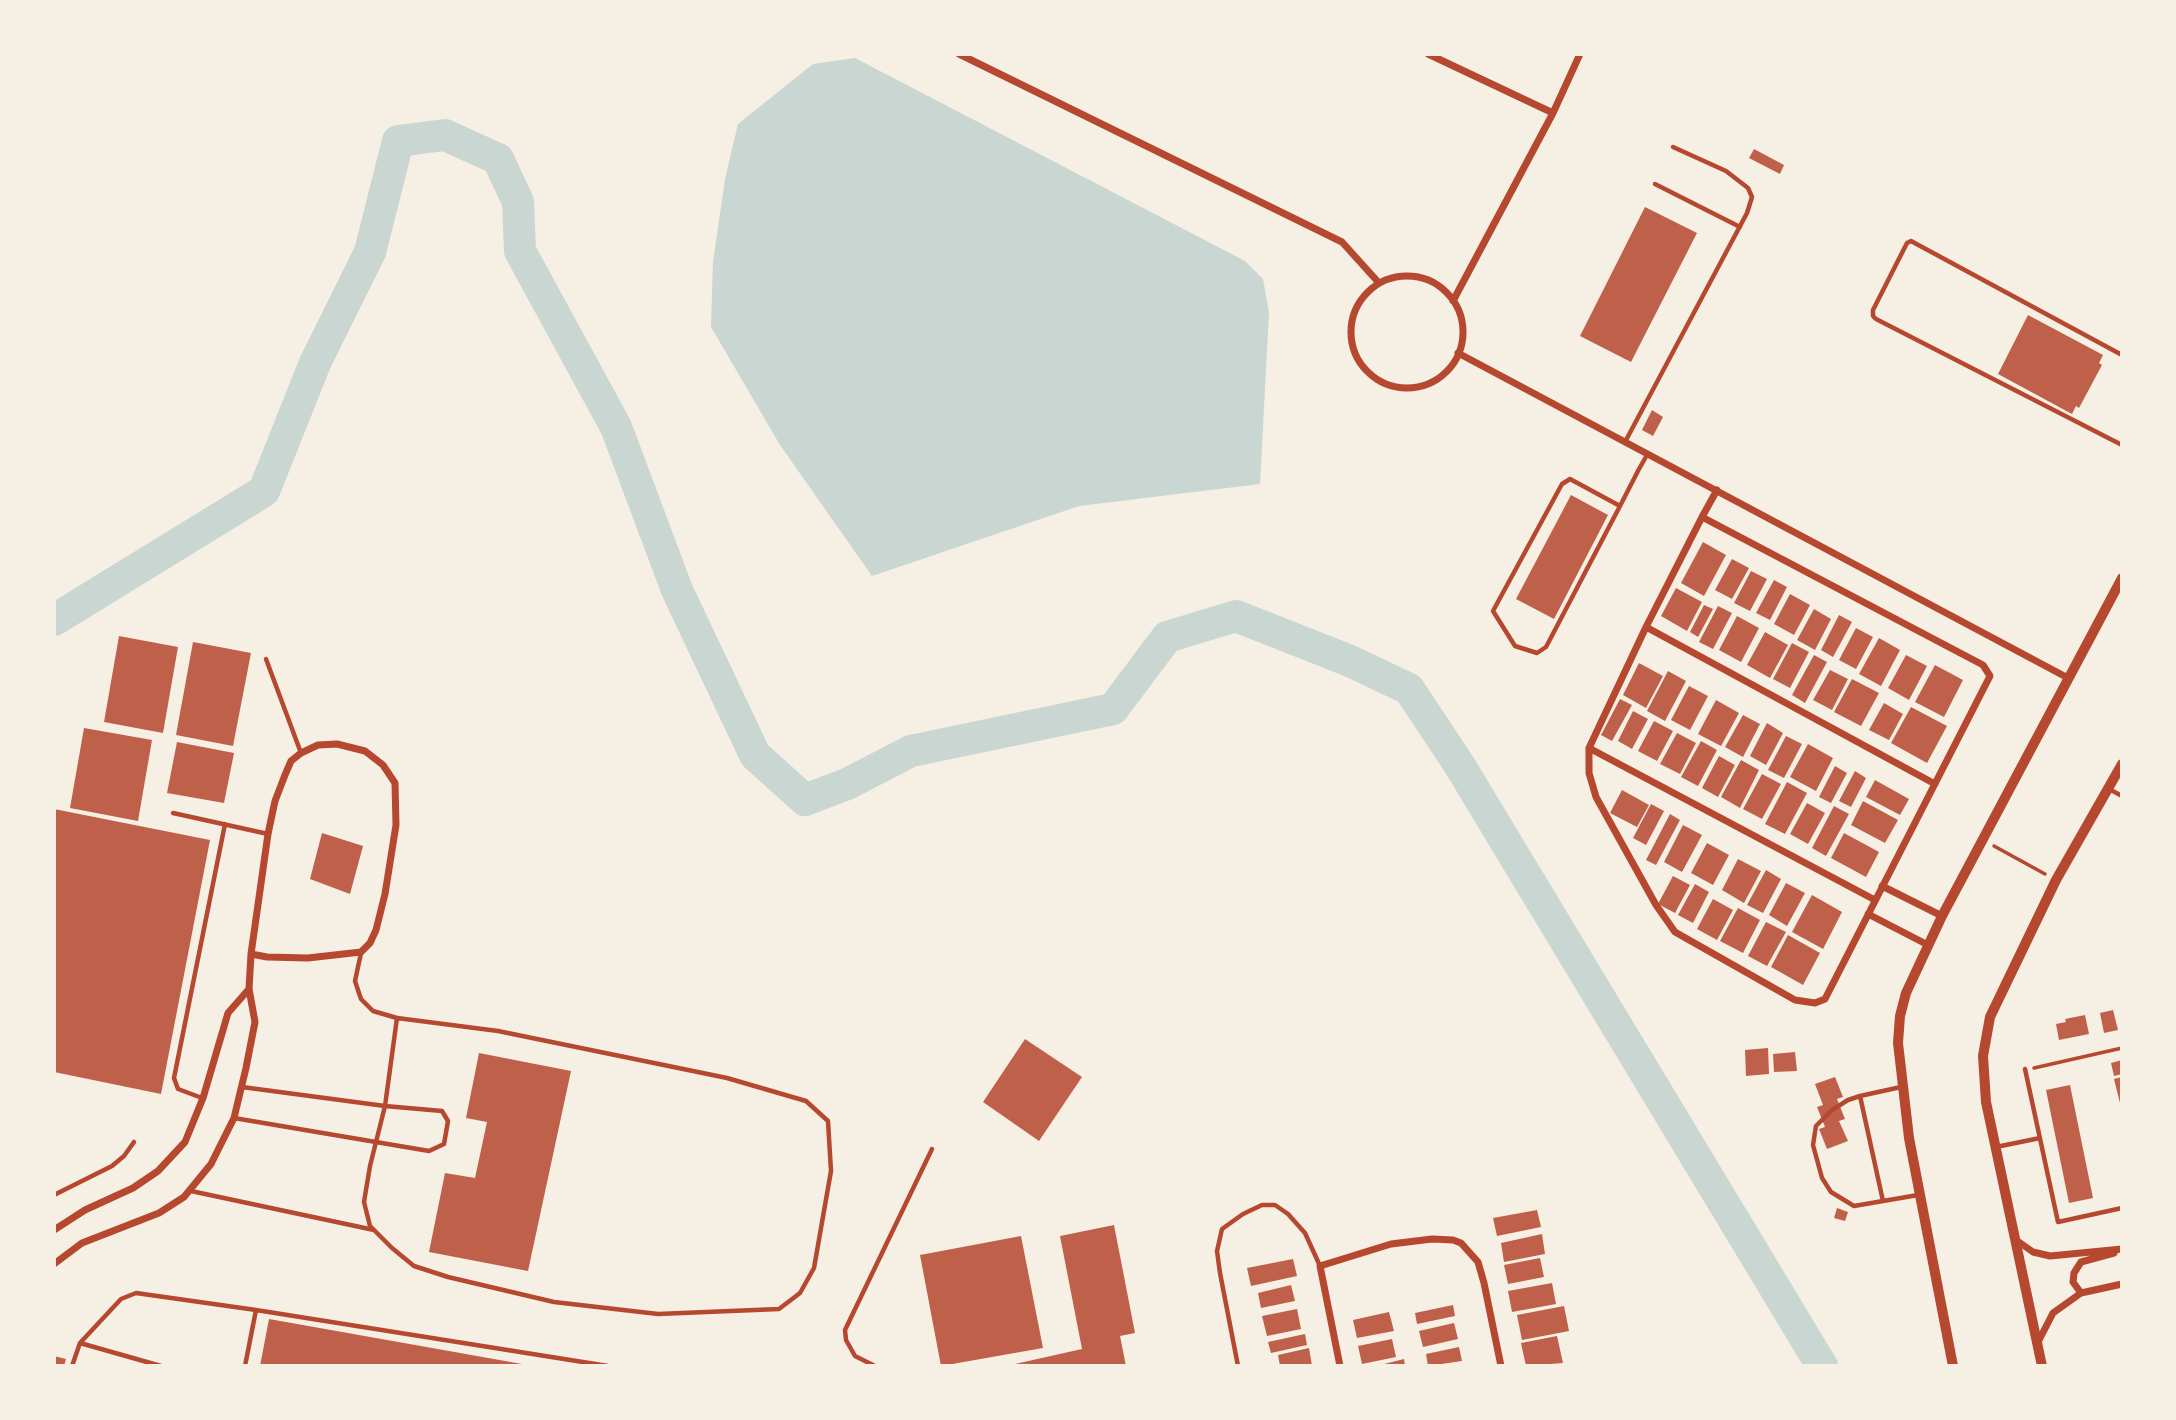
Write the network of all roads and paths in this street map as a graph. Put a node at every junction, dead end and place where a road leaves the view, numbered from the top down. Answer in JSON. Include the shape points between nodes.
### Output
{"nodes":[{"id":1,"x":959,"y":54,"type":"edge"},
{"id":2,"x":1428,"y":54,"type":"edge"},
{"id":3,"x":1580,"y":54,"type":"edge"},
{"id":4,"x":1553,"y":113,"type":"junction"},
{"id":5,"x":1673,"y":147,"type":"dead end"},
{"id":6,"x":1655,"y":184,"type":"dead end"},
{"id":7,"x":1740,"y":227,"type":"junction"},
{"id":8,"x":1379,"y":283,"type":"junction"},
{"id":9,"x":1453,"y":301,"type":"junction"},
{"id":10,"x":1458,"y":354,"type":"junction"},
{"id":11,"x":2122,"y":355,"type":"edge"},
{"id":12,"x":1625,"y":442,"type":"junction"},
{"id":13,"x":2122,"y":445,"type":"edge"},
{"id":14,"x":1648,"y":454,"type":"junction"},
{"id":15,"x":1717,"y":490,"type":"junction"},
{"id":16,"x":1620,"y":506,"type":"junction"},
{"id":17,"x":1702,"y":517,"type":"junction"},
{"id":18,"x":2122,"y":578,"type":"edge"},
{"id":19,"x":1646,"y":627,"type":"junction"},
{"id":20,"x":266,"y":659,"type":"dead end"},
{"id":21,"x":2068,"y":678,"type":"junction"},
{"id":22,"x":1589,"y":748,"type":"junction"},
{"id":23,"x":301,"y":752,"type":"junction"},
{"id":24,"x":2122,"y":764,"type":"edge"},
{"id":25,"x":1935,"y":784,"type":"junction"},
{"id":26,"x":2108,"y":789,"type":"junction"},
{"id":27,"x":2122,"y":796,"type":"edge"},
{"id":28,"x":173,"y":813,"type":"dead end"},
{"id":29,"x":225,"y":824,"type":"junction"},
{"id":30,"x":268,"y":834,"type":"junction"},
{"id":31,"x":1983,"y":840,"type":"junction"},
{"id":32,"x":2056,"y":880,"type":"junction"},
{"id":33,"x":1882,"y":887,"type":"junction"},
{"id":34,"x":1875,"y":900,"type":"junction"},
{"id":35,"x":1868,"y":914,"type":"junction"},
{"id":36,"x":1942,"y":916,"type":"junction"},
{"id":37,"x":1928,"y":944,"type":"junction"},
{"id":38,"x":361,"y":952,"type":"junction"},
{"id":39,"x":251,"y":954,"type":"junction"},
{"id":40,"x":249,"y":989,"type":"junction"},
{"id":41,"x":397,"y":1018,"type":"junction"},
{"id":42,"x":2122,"y":1048,"type":"edge"},
{"id":43,"x":2025,"y":1069,"type":"joint"},
{"id":44,"x":240,"y":1087,"type":"junction"},
{"id":45,"x":1902,"y":1087,"type":"junction"},
{"id":46,"x":1860,"y":1096,"type":"junction"},
{"id":47,"x":203,"y":1098,"type":"junction"},
{"id":48,"x":386,"y":1106,"type":"junction"},
{"id":49,"x":234,"y":1118,"type":"junction"},
{"id":50,"x":2040,"y":1138,"type":"junction"},
{"id":51,"x":134,"y":1142,"type":"dead end"},
{"id":52,"x":377,"y":1143,"type":"junction"},
{"id":53,"x":1995,"y":1147,"type":"junction"},
{"id":54,"x":932,"y":1149,"type":"dead end"},
{"id":55,"x":190,"y":1191,"type":"junction"},
{"id":56,"x":1919,"y":1194,"type":"junction"},
{"id":57,"x":54,"y":1195,"type":"edge"},
{"id":58,"x":1883,"y":1201,"type":"junction"},
{"id":59,"x":2122,"y":1208,"type":"edge"},
{"id":60,"x":54,"y":1230,"type":"edge"},
{"id":61,"x":374,"y":1230,"type":"junction"},
{"id":62,"x":2015,"y":1240,"type":"junction"},
{"id":63,"x":2122,"y":1250,"type":"edge"},
{"id":64,"x":54,"y":1264,"type":"edge"},
{"id":65,"x":1320,"y":1266,"type":"junction"},
{"id":66,"x":2122,"y":1284,"type":"edge"},
{"id":67,"x":2081,"y":1293,"type":"junction"},
{"id":68,"x":256,"y":1310,"type":"junction"},
{"id":69,"x":80,"y":1343,"type":"junction"},
{"id":70,"x":2037,"y":1344,"type":"junction"},
{"id":71,"x":72,"y":1366,"type":"edge"},
{"id":72,"x":160,"y":1366,"type":"edge"},
{"id":73,"x":245,"y":1366,"type":"edge"},
{"id":74,"x":608,"y":1366,"type":"edge"},
{"id":75,"x":875,"y":1366,"type":"edge"},
{"id":76,"x":1238,"y":1366,"type":"edge"},
{"id":77,"x":1340,"y":1366,"type":"edge"},
{"id":78,"x":1501,"y":1366,"type":"edge"},
{"id":79,"x":1953,"y":1366,"type":"edge"},
{"id":80,"x":2042,"y":1366,"type":"edge"}],
"edges":[{"from":1,"to":8,"type":"street","via":[[1342,242]]},
{"from":2,"to":4,"type":"street"},
{"from":3,"to":4,"type":"street"},
{"from":4,"to":9,"type":"street"},
{"from":5,"to":7,"type":"lane","via":[[1726,171],[1748,188],[1752,197]]},
{"from":6,"to":7,"type":"lane"},
{"from":7,"to":12,"type":"lane"},
{"from":8,"to":9,"type":"street","via":[[1412,276],[1442,288]]},
{"from":8,"to":10,"type":"street","via":[[1364,295],[1354,312],[1351,331],[1353,350],[1377,380],[1414,388],[1433,382]]},
{"from":9,"to":10,"type":"street","via":[[1462,327]]},
{"from":10,"to":12,"type":"street"},
{"from":11,"to":13,"type":"lane","via":[[1911,241],[1873,310],[1876,319]]},
{"from":12,"to":14,"type":"street"},
{"from":14,"to":15,"type":"street"},
{"from":14,"to":16,"type":"lane"},
{"from":15,"to":17,"type":"street"},
{"from":15,"to":21,"type":"street"},
{"from":16,"to":16,"type":"lane","via":[[1546,647],[1537,653],[1515,646],[1493,611],[1562,484],[1570,480]]},
{"from":17,"to":19,"type":"street"},
{"from":17,"to":25,"type":"street","via":[[1987,669],[1990,676]]},
{"from":18,"to":21,"type":"street"},
{"from":19,"to":22,"type":"street"},
{"from":19,"to":25,"type":"street"},
{"from":20,"to":23,"type":"lane"},
{"from":21,"to":31,"type":"street"},
{"from":22,"to":34,"type":"street"},
{"from":22,"to":35,"type":"street","via":[[1589,773],[1596,797],[1675,932],[1795,1000],[1815,1003],[1825,999]]},
{"from":23,"to":30,"type":"street","via":[[285,775]]},
{"from":23,"to":38,"type":"street","via":[[337,744],[365,751],[396,783],[396,825],[385,894],[376,930]]},
{"from":24,"to":26,"type":"street"},
{"from":25,"to":33,"type":"street"},
{"from":26,"to":27,"type":"lane"},
{"from":26,"to":32,"type":"street"},
{"from":28,"to":29,"type":"lane"},
{"from":29,"to":30,"type":"lane"},
{"from":29,"to":47,"type":"lane","via":[[174,1079],[178,1089]]},
{"from":30,"to":39,"type":"street"},
{"from":31,"to":32,"type":"path"},
{"from":31,"to":36,"type":"street"},
{"from":32,"to":53,"type":"street","via":[[1990,1017],[1983,1056]]},
{"from":33,"to":34,"type":"street"},
{"from":33,"to":36,"type":"street"},
{"from":34,"to":35,"type":"street"},
{"from":35,"to":37,"type":"street"},
{"from":36,"to":37,"type":"street"},
{"from":37,"to":45,"type":"street","via":[[1900,1016]]},
{"from":38,"to":39,"type":"street","via":[[308,958]]},
{"from":38,"to":41,"type":"lane","via":[[355,981],[360,999],[373,1011]]},
{"from":39,"to":40,"type":"street"},
{"from":40,"to":44,"type":"street","via":[[255,1022]]},
{"from":40,"to":47,"type":"street","via":[[228,1013]]},
{"from":41,"to":48,"type":"lane"},
{"from":41,"to":61,"type":"lane","via":[[525,1036],[727,1078],[806,1101],[828,1121],[831,1171],[814,1268],[800,1293],[779,1309],[658,1314],[554,1302],[414,1266]]},
{"from":42,"to":43,"type":"path"},
{"from":43,"to":50,"type":"lane"},
{"from":44,"to":48,"type":"lane"},
{"from":44,"to":49,"type":"street"},
{"from":45,"to":46,"type":"lane"},
{"from":45,"to":56,"type":"street"},
{"from":46,"to":58,"type":"lane"},
{"from":46,"to":58,"type":"lane","via":[[1816,1126],[1814,1145],[1822,1178],[1831,1192],[1854,1206]]},
{"from":47,"to":60,"type":"street","via":[[185,1143],[158,1171]]},
{"from":48,"to":52,"type":"lane"},
{"from":48,"to":52,"type":"lane","via":[[442,1111],[448,1121],[444,1144],[429,1151]]},
{"from":49,"to":52,"type":"lane"},
{"from":49,"to":55,"type":"street","via":[[211,1164]]},
{"from":50,"to":53,"type":"lane"},
{"from":50,"to":59,"type":"lane","via":[[2058,1222]]},
{"from":51,"to":57,"type":"lane","via":[[113,1166]]},
{"from":52,"to":61,"type":"lane","via":[[364,1202]]},
{"from":53,"to":62,"type":"street"},
{"from":54,"to":75,"type":"lane","via":[[845,1330],[855,1356]]},
{"from":55,"to":61,"type":"lane"},
{"from":55,"to":64,"type":"street","via":[[159,1213],[82,1243]]},
{"from":56,"to":58,"type":"lane"},
{"from":56,"to":79,"type":"street"},
{"from":62,"to":63,"type":"street","via":[[2050,1256]]},
{"from":62,"to":70,"type":"street"},
{"from":63,"to":67,"type":"street","via":[[2081,1262],[2073,1282]]},
{"from":65,"to":76,"type":"lane","via":[[1305,1233],[1275,1205],[1262,1205],[1222,1230],[1217,1251]]},
{"from":65,"to":77,"type":"street"},
{"from":65,"to":78,"type":"street","via":[[1391,1244],[1432,1239],[1461,1243],[1478,1262]]},
{"from":66,"to":67,"type":"street"},
{"from":67,"to":70,"type":"street","via":[[2053,1313]]},
{"from":68,"to":69,"type":"lane","via":[[136,1293],[121,1299]]},
{"from":68,"to":73,"type":"lane"},
{"from":68,"to":74,"type":"lane"},
{"from":69,"to":71,"type":"lane"},
{"from":69,"to":72,"type":"lane"},
{"from":70,"to":80,"type":"street"}]}
